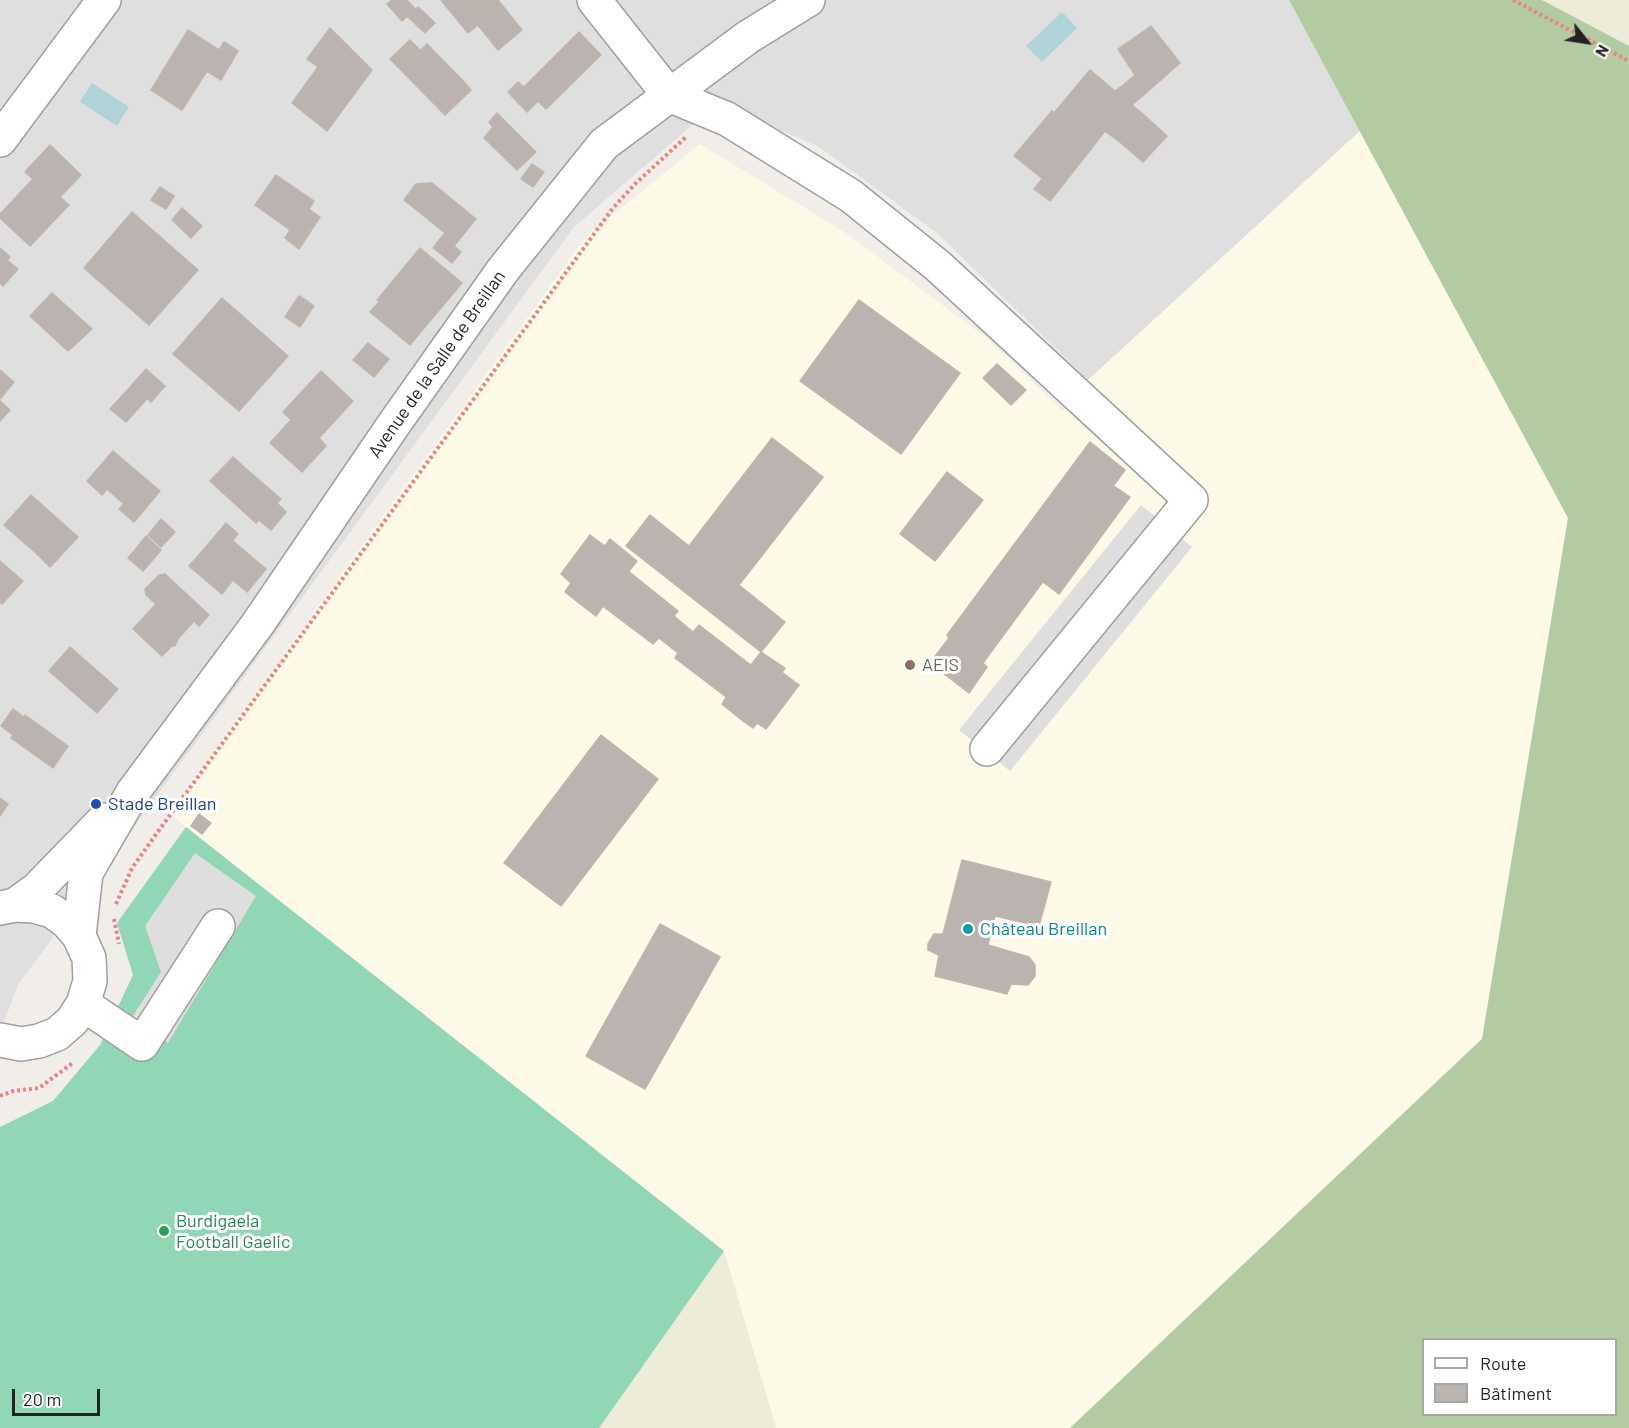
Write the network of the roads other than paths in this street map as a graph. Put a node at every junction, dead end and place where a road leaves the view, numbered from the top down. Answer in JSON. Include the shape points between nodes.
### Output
{"nodes":[{"id":1,"x":104,"y":0,"type":"edge"},
{"id":2,"x":594,"y":0,"type":"edge"},
{"id":3,"x":808,"y":0,"type":"edge"},
{"id":4,"x":669,"y":95,"type":"junction"},
{"id":5,"x":0,"y":140,"type":"edge"},
{"id":6,"x":987,"y":749,"type":"dead end"},
{"id":7,"x":133,"y":792,"type":"junction"},
{"id":8,"x":8,"y":906,"type":"edge"},
{"id":9,"x":219,"y":926,"type":"dead end"},
{"id":10,"x":79,"y":936,"type":"junction"},
{"id":11,"x":83,"y":1004,"type":"junction"},
{"id":12,"x":1,"y":1041,"type":"edge"}],
"edges":[{"from":1,"to":5,"type":"street"},
{"from":2,"to":4,"type":"street"},
{"from":3,"to":4,"type":"street","name":"Avenue de la Salle de Breillan","via":[[748,37]]},
{"from":4,"to":6,"type":"street","via":[[727,118],[851,196],[938,266],[1191,500]]},
{"from":4,"to":7,"type":"street","name":"Avenue de la Salle de Breillan","via":[[604,144],[503,270],[257,626]]},
{"from":7,"to":8,"type":"street","name":"Avenue de la Salle de Breillan","via":[[36,890]]},
{"from":7,"to":10,"type":"street","name":"Avenue de la Salle de Breillan","via":[[86,873]]},
{"from":8,"to":10,"type":"street","via":[[34,906],[52,912]]},
{"from":9,"to":11,"type":"street","via":[[142,1044]]},
{"from":10,"to":11,"type":"street","via":[[89,958],[90,981]]},
{"from":11,"to":12,"type":"street","via":[[57,1034],[30,1043]]}]}
